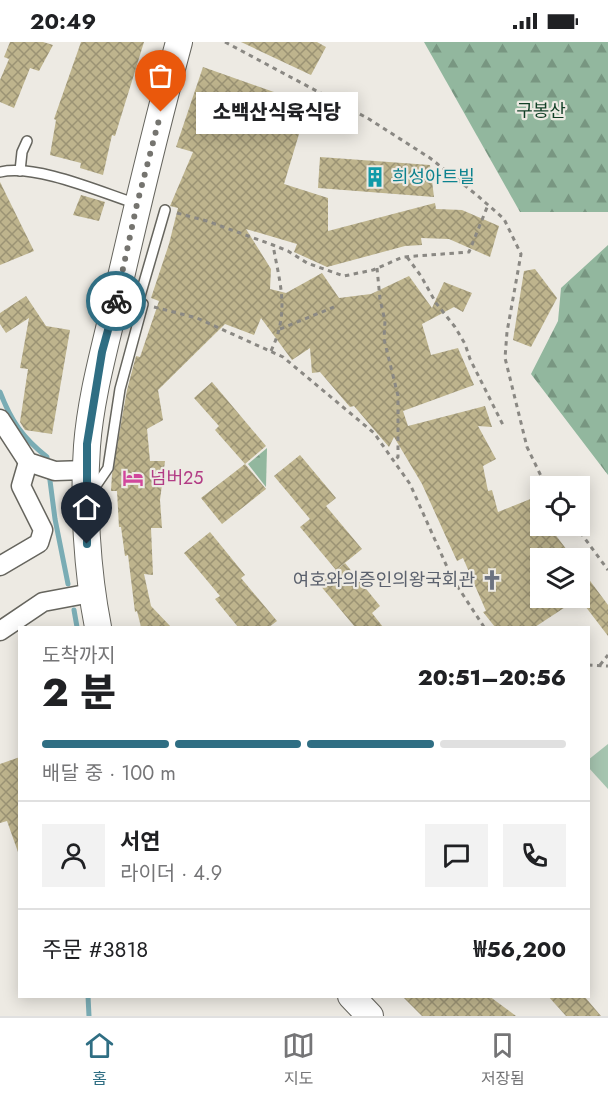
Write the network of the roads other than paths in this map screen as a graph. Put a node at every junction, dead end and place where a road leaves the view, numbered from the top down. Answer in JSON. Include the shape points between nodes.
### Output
{"nodes":[{"id":1,"x":178,"y":42,"type":"edge"},
{"id":2,"x":27,"y":141,"type":"dead end"},
{"id":3,"x":20,"y":171,"type":"junction"},
{"id":4,"x":0,"y":172,"type":"edge"},
{"id":5,"x":137,"y":204,"type":"junction"},
{"id":6,"x":165,"y":210,"type":"road end"},
{"id":7,"x":0,"y":419,"type":"edge"},
{"id":8,"x":28,"y":462,"type":"junction"},
{"id":9,"x":86,"y":470,"type":"junction"},
{"id":10,"x":87,"y":500,"type":"junction"},
{"id":11,"x":0,"y":566,"type":"edge"},
{"id":12,"x":91,"y":593,"type":"junction"},
{"id":13,"x":98,"y":626,"type":"edge"},
{"id":14,"x":0,"y":631,"type":"edge"},
{"id":15,"x":353,"y":998,"type":"edge"},
{"id":16,"x":370,"y":1016,"type":"edge"}],
"edges":[{"from":1,"to":5,"type":"street"},
{"from":2,"to":3,"type":"lane"},
{"from":3,"to":4,"type":"lane"},
{"from":3,"to":5,"type":"lane","via":[[36,171]]},
{"from":5,"to":9,"type":"street","via":[[102,352]]},
{"from":6,"to":10,"type":"lane","via":[[120,388],[108,468]]},
{"from":7,"to":8,"type":"street"},
{"from":8,"to":9,"type":"street","via":[[55,471]]},
{"from":8,"to":11,"type":"street","via":[[21,486],[43,530],[39,543]]},
{"from":9,"to":10,"type":"street"},
{"from":10,"to":12,"type":"street"},
{"from":12,"to":13,"type":"street"},
{"from":12,"to":14,"type":"street","via":[[43,602]]},
{"from":15,"to":16,"type":"street"}]}
